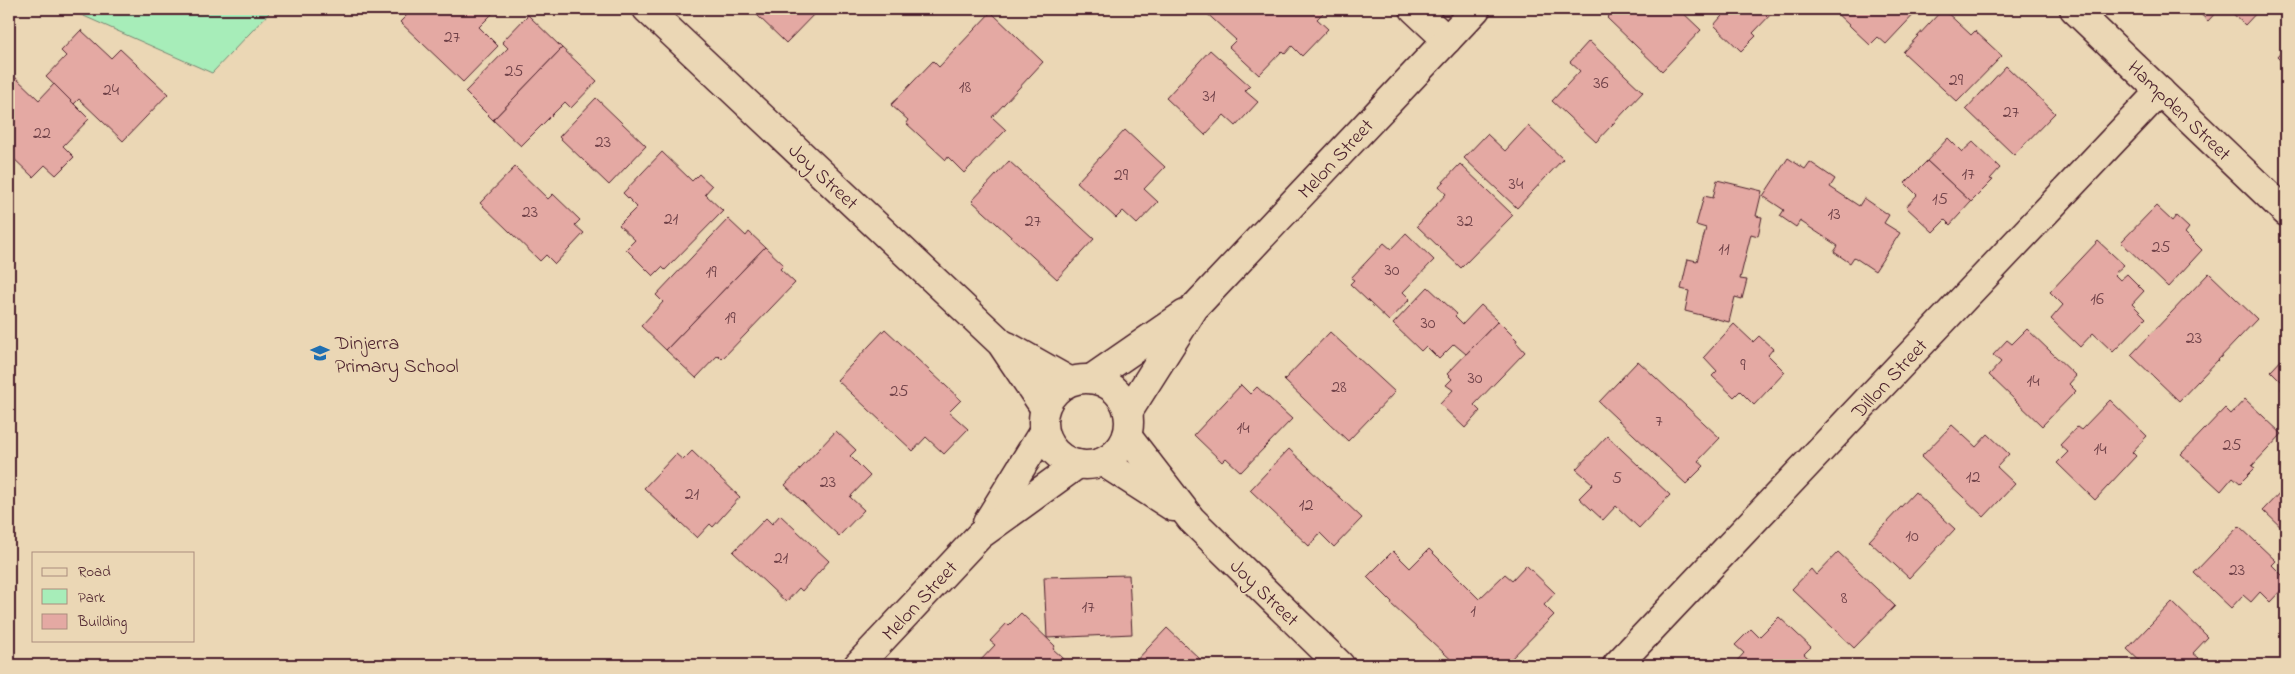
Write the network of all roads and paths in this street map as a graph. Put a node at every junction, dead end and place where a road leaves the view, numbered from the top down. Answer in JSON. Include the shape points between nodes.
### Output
{"nodes":[{"id":1,"x":647,"y":9,"type":"edge"},
{"id":2,"x":1414,"y":9,"type":"edge"},
{"id":3,"x":1476,"y":9,"type":"edge"},
{"id":4,"x":2074,"y":9,"type":"edge"},
{"id":5,"x":1447,"y":40,"type":"junction"},
{"id":6,"x":2160,"y":91,"type":"junction"},
{"id":7,"x":2286,"y":212,"type":"edge"},
{"id":8,"x":1194,"y":308,"type":"junction"},
{"id":9,"x":1001,"y":343,"type":"junction"},
{"id":10,"x":1080,"y":380,"type":"junction"},
{"id":11,"x":1044,"y":420,"type":"junction"},
{"id":12,"x":1128,"y":424,"type":"junction"},
{"id":13,"x":1090,"y":463,"type":"junction"},
{"id":14,"x":1191,"y":519,"type":"junction"},
{"id":15,"x":980,"y":535,"type":"junction"},
{"id":16,"x":858,"y":665,"type":"edge"},
{"id":17,"x":1340,"y":665,"type":"edge"},
{"id":18,"x":1618,"y":665,"type":"edge"}],
"edges":[{"from":1,"to":9,"type":"street","name":"Joy Street"},
{"from":2,"to":5,"type":"street"},
{"from":3,"to":5,"type":"street","name":"Melon Street"},
{"from":4,"to":6,"type":"street","name":"Hampden Street"},
{"from":5,"to":8,"type":"street","name":"Melon Street"},
{"from":6,"to":7,"type":"street","name":"Hampden Street"},
{"from":6,"to":18,"type":"street","name":"Dillon Street"},
{"from":8,"to":10,"type":"street","name":"Melon Street"},
{"from":8,"to":12,"type":"street","name":"Melon Street"},
{"from":9,"to":10,"type":"street","name":"Joy Street"},
{"from":9,"to":11,"type":"street","name":"Joy Street"},
{"from":10,"to":11,"type":"street","via":[[1054,392]]},
{"from":10,"to":12,"type":"street","via":[[1099,380],[1112,387],[1122,398]]},
{"from":11,"to":13,"type":"street","via":[[1056,454]]},
{"from":11,"to":15,"type":"street","name":"Melon Street"},
{"from":12,"to":13,"type":"street","via":[[1121,447]]},
{"from":12,"to":14,"type":"street","name":"Joy Street"},
{"from":13,"to":14,"type":"street","name":"Joy Street"},
{"from":13,"to":15,"type":"street","name":"Melon Street"},
{"from":14,"to":17,"type":"street","name":"Joy Street"},
{"from":15,"to":16,"type":"street","name":"Melon Street"}]}
